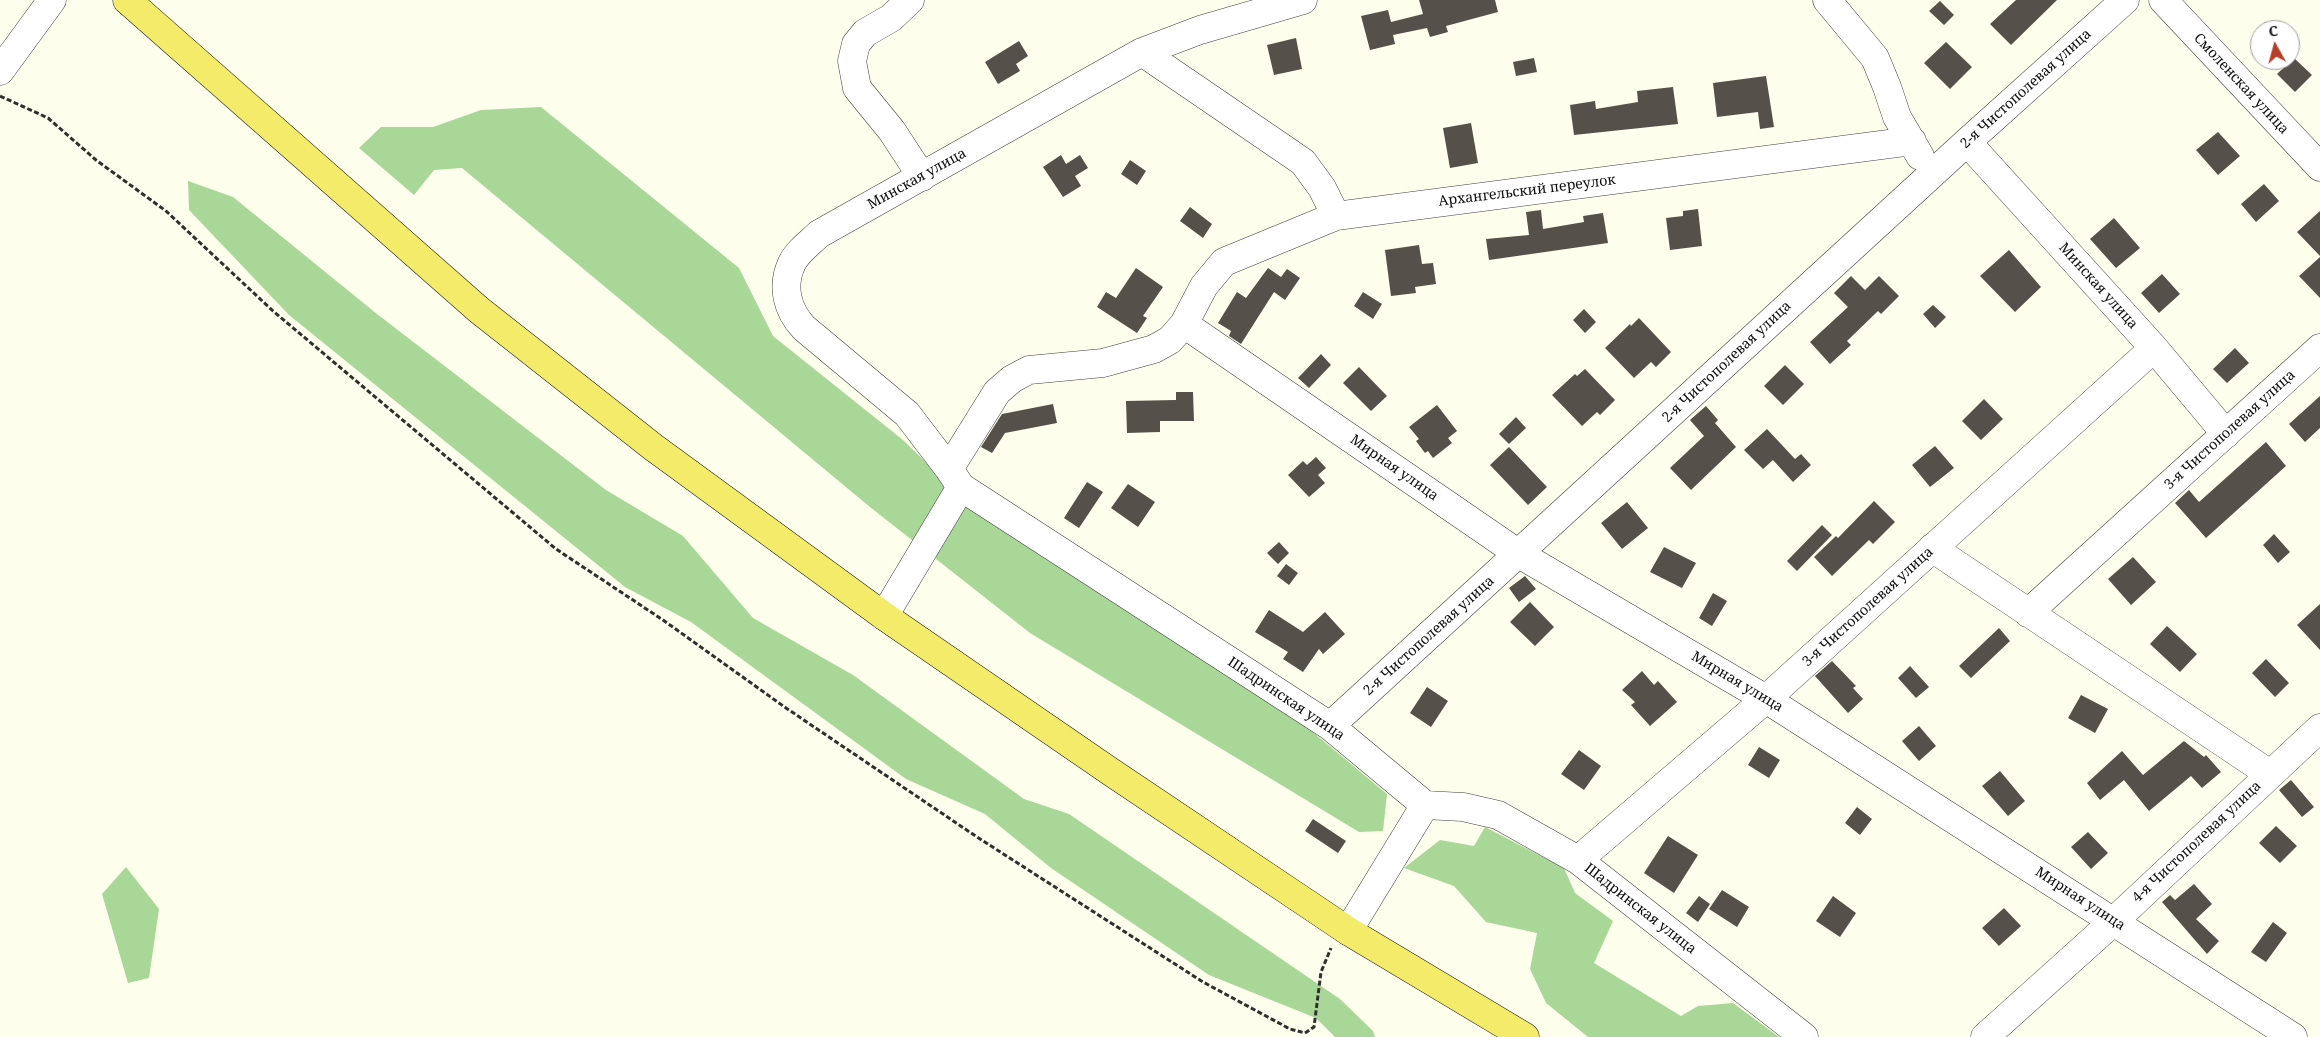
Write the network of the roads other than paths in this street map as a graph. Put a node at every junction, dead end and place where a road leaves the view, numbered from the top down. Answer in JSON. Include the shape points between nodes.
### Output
{"nodes":[{"id":1,"x":52,"y":0,"type":"edge"},
{"id":2,"x":127,"y":0,"type":"edge"},
{"id":3,"x":910,"y":0,"type":"edge"},
{"id":4,"x":1303,"y":0,"type":"edge"},
{"id":5,"x":1827,"y":0,"type":"edge"},
{"id":6,"x":2125,"y":0,"type":"edge"},
{"id":7,"x":2162,"y":0,"type":"edge"},
{"id":8,"x":1142,"y":52,"type":"junction"},
{"id":9,"x":0,"y":71,"type":"edge"},
{"id":10,"x":1912,"y":142,"type":"junction"},
{"id":11,"x":1967,"y":142,"type":"junction"},
{"id":12,"x":2320,"y":167,"type":"edge"},
{"id":13,"x":1931,"y":174,"type":"junction"},
{"id":14,"x":922,"y":177,"type":"junction"},
{"id":15,"x":1336,"y":216,"type":"junction"},
{"id":16,"x":1184,"y":324,"type":"junction"},
{"id":17,"x":2154,"y":348,"type":"junction"},
{"id":18,"x":2320,"y":348,"type":"edge"},
{"id":19,"x":2226,"y":434,"type":"junction"},
{"id":20,"x":955,"y":478,"type":"junction"},
{"id":21,"x":1932,"y":548,"type":"junction"},
{"id":22,"x":1519,"y":554,"type":"junction"},
{"id":23,"x":2028,"y":613,"type":"junction"},
{"id":24,"x":884,"y":616,"type":"junction"},
{"id":25,"x":1766,"y":699,"type":"junction"},
{"id":26,"x":1330,"y":726,"type":"junction"},
{"id":27,"x":2320,"y":728,"type":"edge"},
{"id":28,"x":2270,"y":774,"type":"junction"},
{"id":29,"x":1424,"y":805,"type":"junction"},
{"id":30,"x":1578,"y":860,"type":"junction"},
{"id":31,"x":2114,"y":920,"type":"junction"},
{"id":32,"x":1348,"y":931,"type":"junction"},
{"id":33,"x":1525,"y":1037,"type":"edge"},
{"id":34,"x":1804,"y":1037,"type":"edge"},
{"id":35,"x":1985,"y":1037,"type":"edge"},
{"id":36,"x":2293,"y":1037,"type":"edge"}],
"edges":[{"from":1,"to":9,"type":"street"},
{"from":2,"to":24,"type":"main road","via":[[478,310],[653,447]]},
{"from":3,"to":14,"type":"street","via":[[865,34],[856,44],[852,61],[857,88],[892,131]]},
{"from":4,"to":8,"type":"street","name":"Минская улица","via":[[1200,30]]},
{"from":5,"to":10,"type":"street","via":[[1875,58],[1898,117]]},
{"from":6,"to":11,"type":"street","name":"2-я Чистополевая улица"},
{"from":7,"to":12,"type":"street","name":"Смоленская улица"},
{"from":8,"to":14,"type":"street","name":"Минская улица"},
{"from":8,"to":15,"type":"street","via":[[1303,162],[1322,188]]},
{"from":10,"to":13,"type":"street"},
{"from":10,"to":15,"type":"street","name":"Архангельский переулок"},
{"from":11,"to":13,"type":"street","name":"2-я Чистополевая улица"},
{"from":11,"to":17,"type":"street","name":"Минская улица"},
{"from":13,"to":22,"type":"street","name":"2-я Чистополевая улица"},
{"from":14,"to":20,"type":"street","name":"Минская улица","via":[[819,234],[793,262],[785,284],[793,316],[907,414]]},
{"from":15,"to":16,"type":"street","name":"Архангельский переулок","via":[[1224,262],[1204,286]]},
{"from":16,"to":20,"type":"street","name":"Архангельский переулок","via":[[1170,340],[1154,349],[1103,363],[1029,370],[1012,379],[997,392]]},
{"from":16,"to":22,"type":"street","name":"Мирная улица"},
{"from":17,"to":19,"type":"street","name":"Минская улица"},
{"from":17,"to":21,"type":"street","name":"3-я Чистополевая улица"},
{"from":18,"to":19,"type":"street","name":"3-я Чистополевая улица"},
{"from":19,"to":23,"type":"street","name":"3-я Чистополевая улица"},
{"from":20,"to":24,"type":"street","name":"Архангельский переулок"},
{"from":20,"to":26,"type":"street","name":"Шадринская улица"},
{"from":21,"to":23,"type":"street"},
{"from":21,"to":25,"type":"street","name":"3-я Чистополевая улица"},
{"from":22,"to":25,"type":"street","name":"Мирная улица"},
{"from":22,"to":26,"type":"street","name":"2-я Чистополевая улица"},
{"from":23,"to":28,"type":"street"},
{"from":24,"to":32,"type":"main road"},
{"from":25,"to":30,"type":"street","name":"3-я Чистополевая улица"},
{"from":25,"to":31,"type":"street","name":"Мирная улица"},
{"from":26,"to":29,"type":"street","name":"Шадринская улица"},
{"from":27,"to":28,"type":"street","name":"4-я Чистополевая улица"},
{"from":28,"to":31,"type":"street","name":"4-я Чистополевая улица"},
{"from":29,"to":30,"type":"street","name":"Шадринская улица","via":[[1498,815]]},
{"from":29,"to":32,"type":"street"},
{"from":30,"to":34,"type":"street","name":"Шадринская улица"},
{"from":31,"to":35,"type":"street","name":"4-я Чистополевая улица"},
{"from":31,"to":36,"type":"street","name":"Мирная улица"},
{"from":32,"to":33,"type":"main road"}]}
